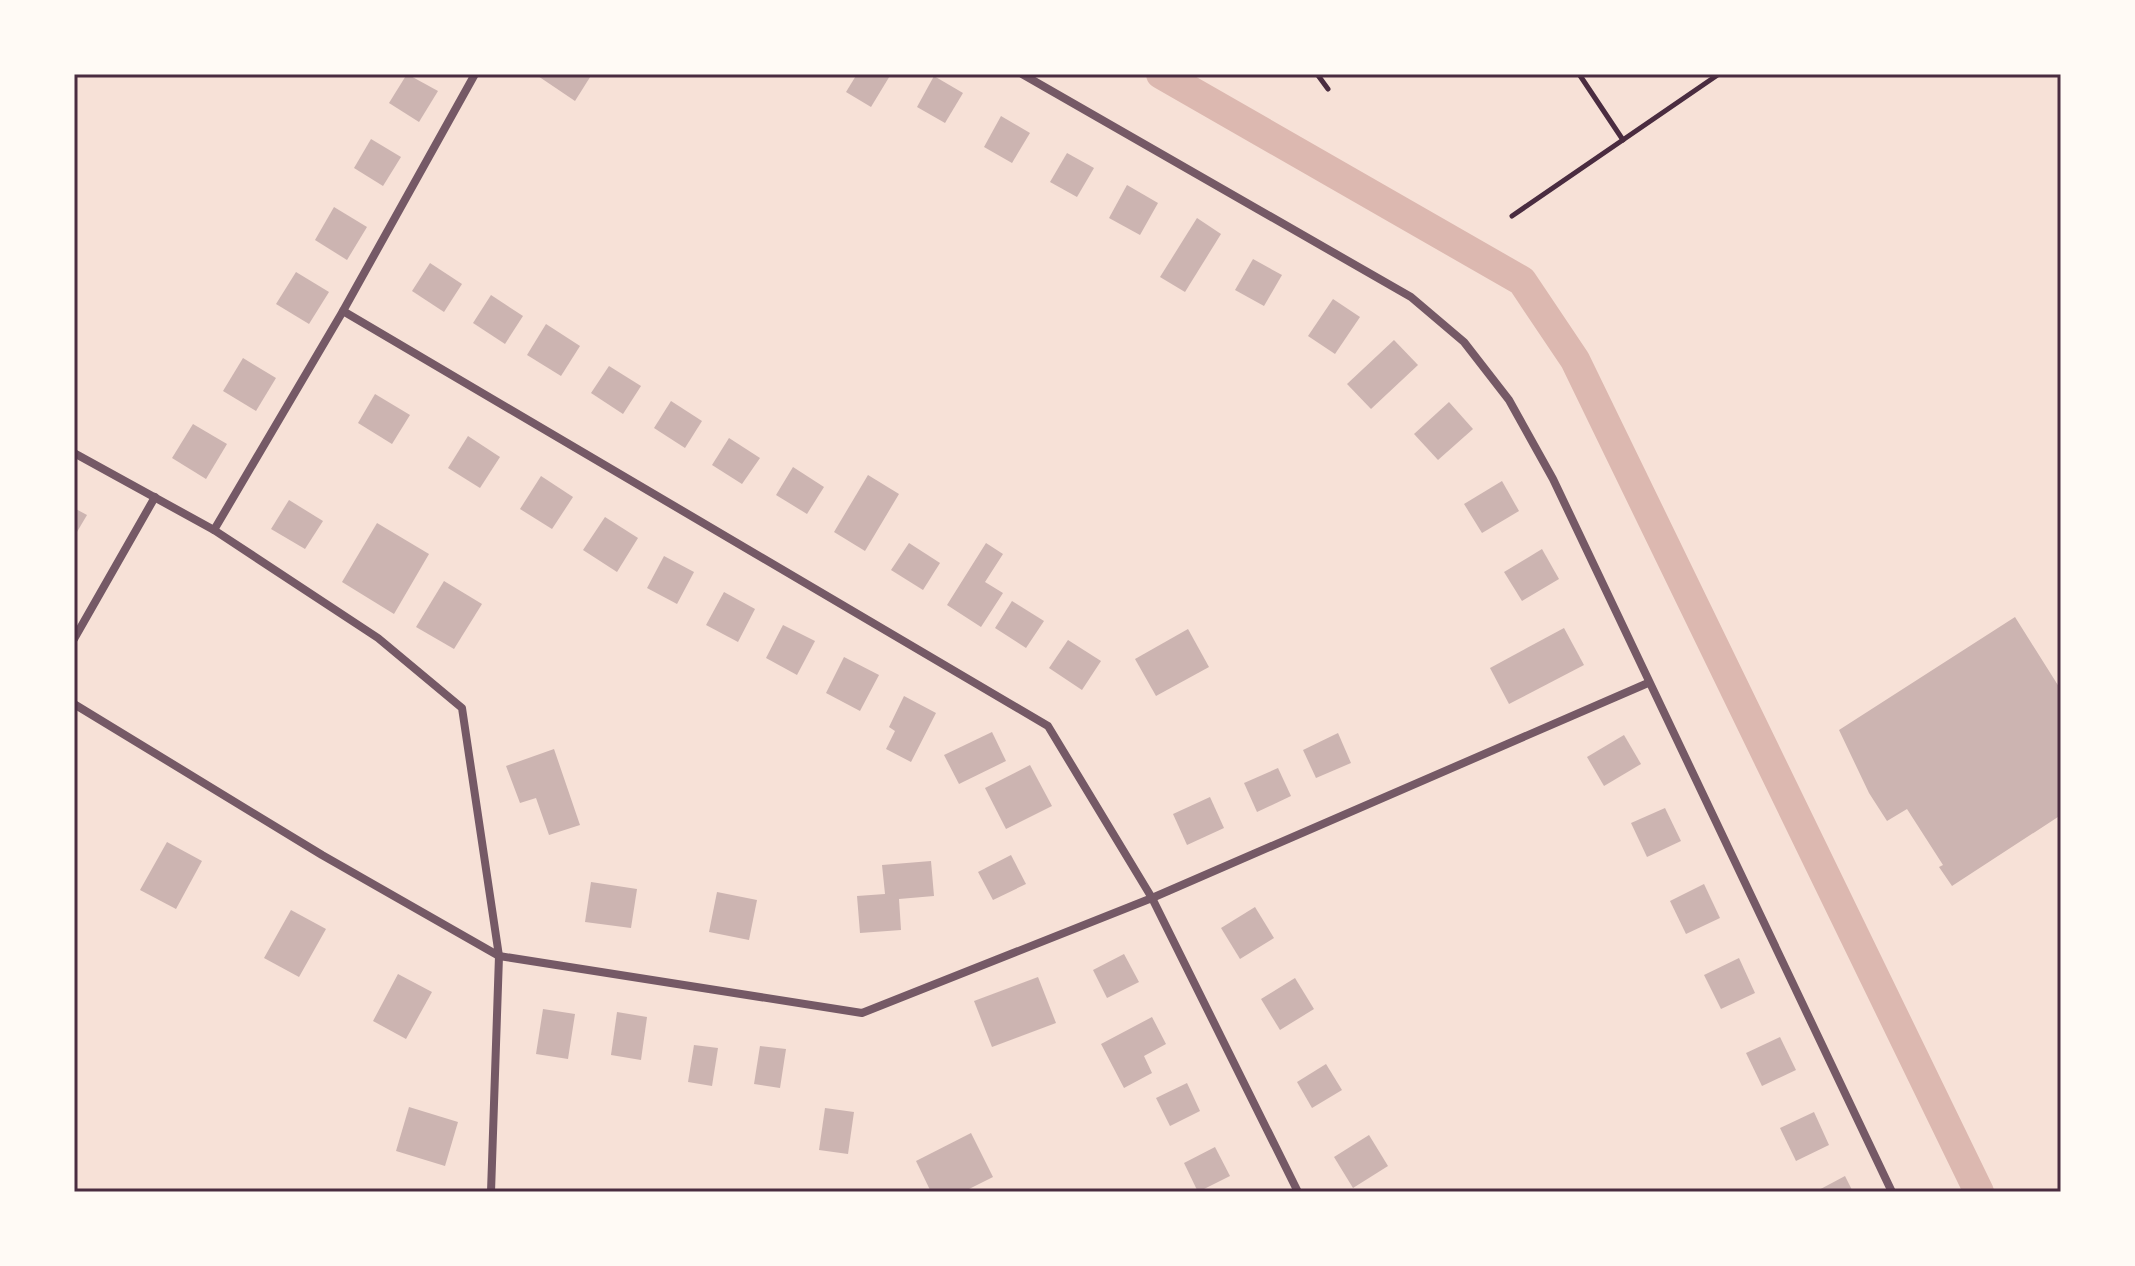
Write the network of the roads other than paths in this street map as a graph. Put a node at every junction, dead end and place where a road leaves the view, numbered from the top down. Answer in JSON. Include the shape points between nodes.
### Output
{"nodes":[{"id":1,"x":475,"y":74,"type":"edge"},
{"id":2,"x":1022,"y":74,"type":"edge"},
{"id":3,"x":343,"y":311,"type":"junction"},
{"id":4,"x":74,"y":453,"type":"edge"},
{"id":5,"x":155,"y":497,"type":"junction"},
{"id":6,"x":214,"y":530,"type":"junction"},
{"id":7,"x":74,"y":639,"type":"edge"},
{"id":8,"x":1648,"y":683,"type":"junction"},
{"id":9,"x":74,"y":704,"type":"edge"},
{"id":10,"x":1152,"y":898,"type":"junction"},
{"id":11,"x":499,"y":956,"type":"junction"},
{"id":12,"x":491,"y":1192,"type":"edge"},
{"id":13,"x":1298,"y":1192,"type":"edge"},
{"id":14,"x":1892,"y":1192,"type":"edge"}],
"edges":[{"from":1,"to":3,"type":"street"},
{"from":2,"to":8,"type":"street","via":[[1411,297],[1464,342],[1509,400],[1553,479]]},
{"from":3,"to":6,"type":"street"},
{"from":3,"to":10,"type":"street","via":[[1048,726]]},
{"from":4,"to":5,"type":"street"},
{"from":5,"to":6,"type":"street"},
{"from":5,"to":7,"type":"street"},
{"from":6,"to":11,"type":"street","via":[[378,638],[462,708]]},
{"from":8,"to":10,"type":"street"},
{"from":8,"to":14,"type":"street"},
{"from":9,"to":11,"type":"street"},
{"from":10,"to":11,"type":"street","via":[[862,1013]]},
{"from":10,"to":13,"type":"street"},
{"from":11,"to":12,"type":"street"}]}
